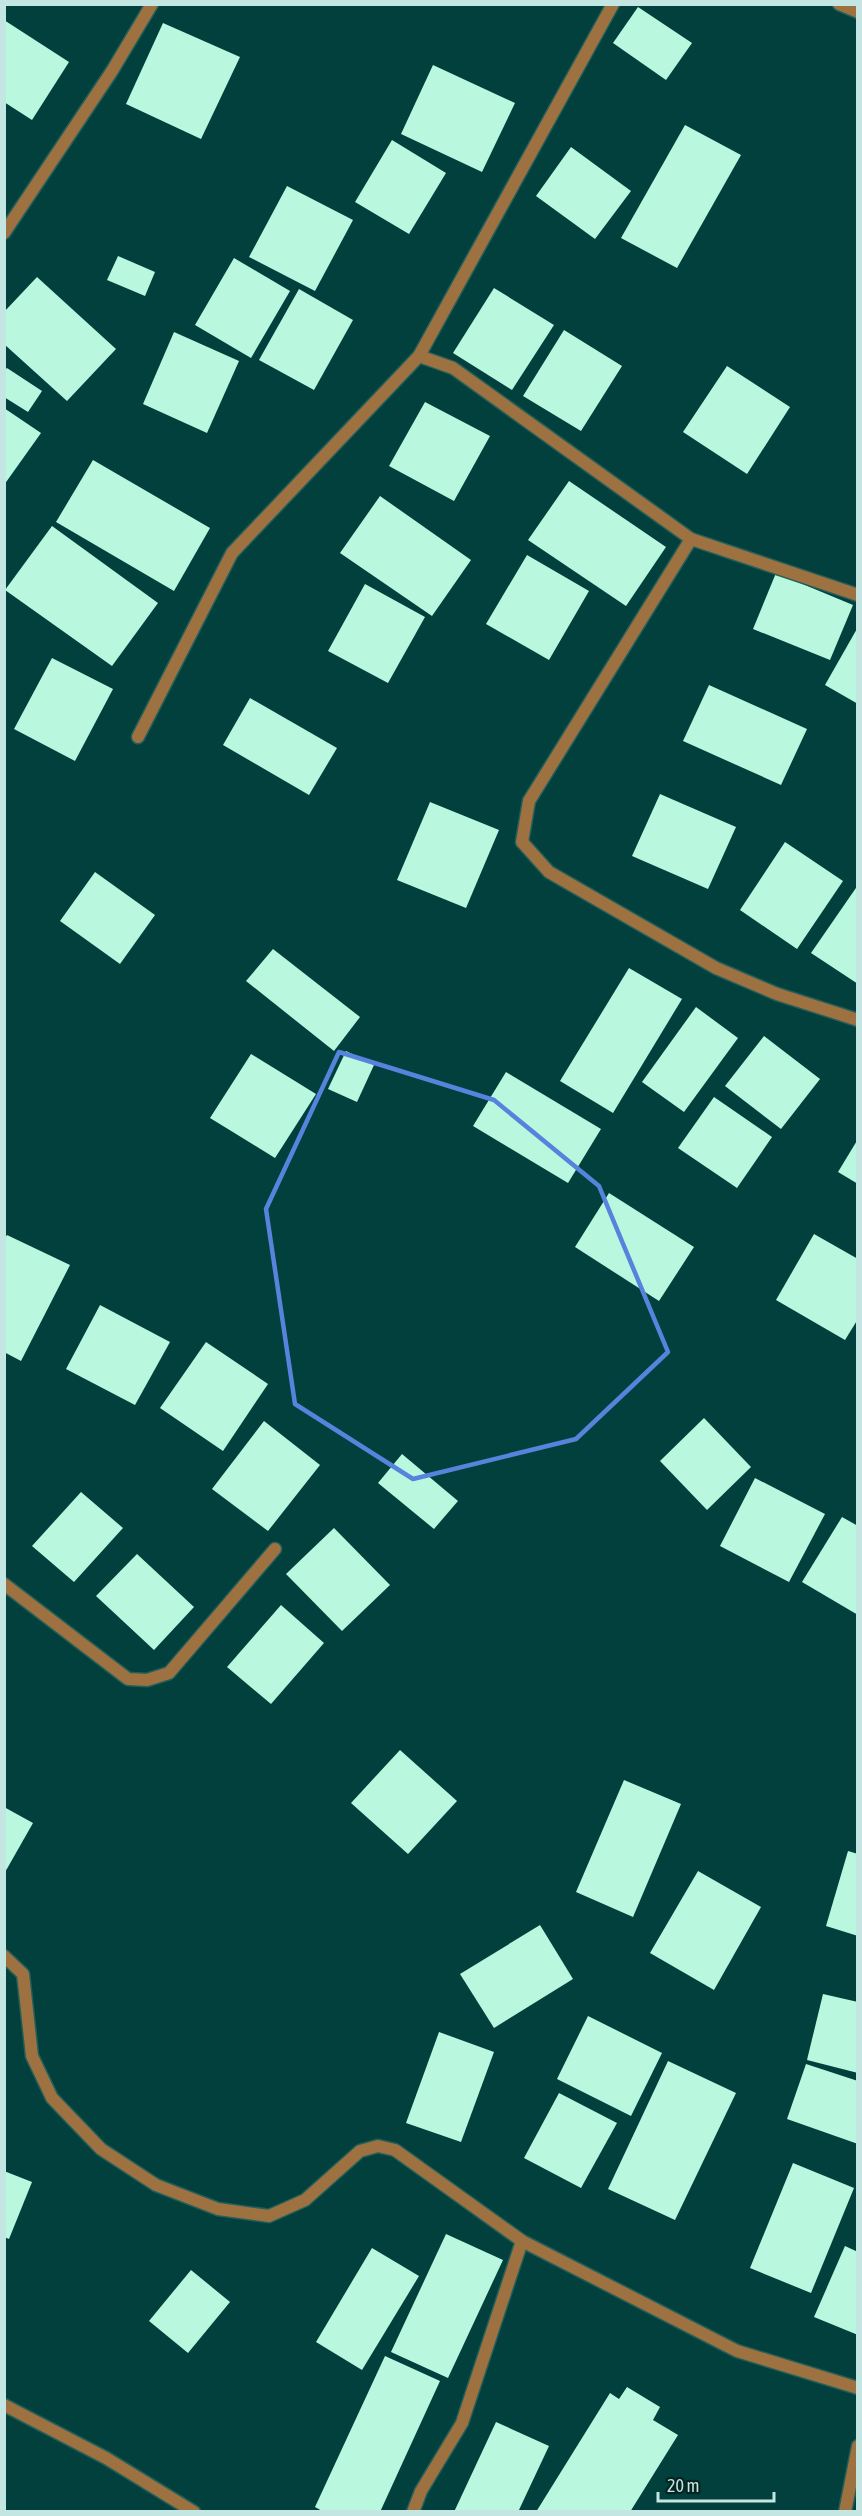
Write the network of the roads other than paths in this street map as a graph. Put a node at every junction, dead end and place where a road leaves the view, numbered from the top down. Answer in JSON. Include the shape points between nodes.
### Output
{"nodes":[{"id":1,"x":152,"y":4,"type":"edge"},
{"id":2,"x":613,"y":4,"type":"edge"},
{"id":3,"x":839,"y":4,"type":"edge"},
{"id":4,"x":858,"y":12,"type":"edge"},
{"id":5,"x":4,"y":233,"type":"edge"},
{"id":6,"x":419,"y":356,"type":"junction"},
{"id":7,"x":691,"y":539,"type":"junction"},
{"id":8,"x":858,"y":595,"type":"edge"},
{"id":9,"x":138,"y":737,"type":"dead end"},
{"id":10,"x":858,"y":1020,"type":"edge"},
{"id":11,"x":275,"y":1549,"type":"dead end"},
{"id":12,"x":4,"y":1584,"type":"edge"},
{"id":13,"x":4,"y":1956,"type":"edge"},
{"id":14,"x":522,"y":2241,"type":"junction"},
{"id":15,"x":858,"y":2388,"type":"edge"},
{"id":16,"x":4,"y":2405,"type":"edge"},
{"id":17,"x":858,"y":2446,"type":"edge"},
{"id":18,"x":194,"y":2511,"type":"edge"},
{"id":19,"x":412,"y":2511,"type":"edge"},
{"id":20,"x":845,"y":2511,"type":"edge"}],
"edges":[{"from":1,"to":5,"type":"street"},
{"from":2,"to":6,"type":"street"},
{"from":3,"to":4,"type":"street"},
{"from":6,"to":7,"type":"street","via":[[453,368]]},
{"from":6,"to":9,"type":"street","via":[[232,553]]},
{"from":7,"to":8,"type":"street"},
{"from":7,"to":10,"type":"street","via":[[530,801],[522,842],[549,872],[716,968],[777,994]]},
{"from":11,"to":12,"type":"street","via":[[169,1672],[147,1680],[128,1678]]},
{"from":13,"to":14,"type":"street","via":[[22,1974],[32,2056],[52,2098],[101,2148],[156,2185],[218,2209],[269,2216],[304,2200],[360,2151],[378,2146],[395,2151]]},
{"from":14,"to":15,"type":"street","via":[[737,2351]]},
{"from":14,"to":19,"type":"street","via":[[462,2423]]},
{"from":16,"to":18,"type":"street","via":[[106,2458]]},
{"from":17,"to":20,"type":"street"}]}
